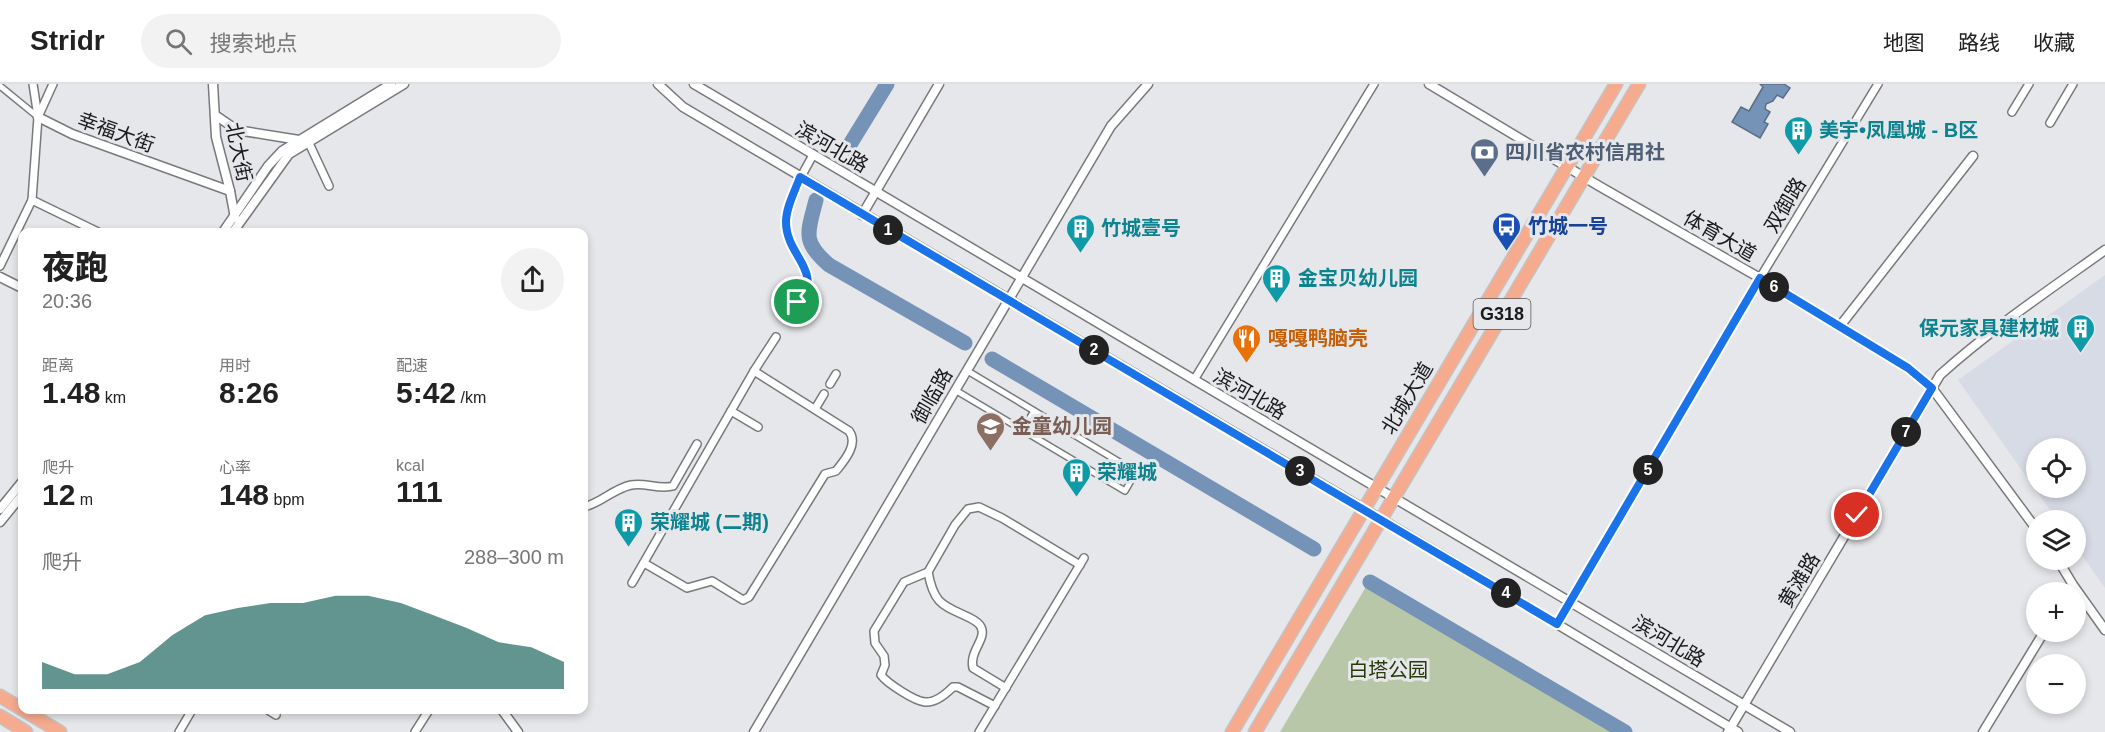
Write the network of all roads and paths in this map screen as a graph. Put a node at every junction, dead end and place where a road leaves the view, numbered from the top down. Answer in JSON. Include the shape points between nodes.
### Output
{"nodes":[{"id":1,"x":33,"y":84,"type":"edge"},
{"id":2,"x":53,"y":84,"type":"edge"},
{"id":3,"x":213,"y":84,"type":"edge"},
{"id":4,"x":392,"y":84,"type":"edge"},
{"id":5,"x":402,"y":84,"type":"edge"},
{"id":6,"x":658,"y":84,"type":"edge"},
{"id":7,"x":694,"y":84,"type":"edge"},
{"id":8,"x":939,"y":84,"type":"edge"},
{"id":9,"x":1148,"y":84,"type":"edge"},
{"id":10,"x":1374,"y":84,"type":"edge"},
{"id":11,"x":1429,"y":84,"type":"edge"},
{"id":12,"x":1616,"y":84,"type":"edge"},
{"id":13,"x":1639,"y":84,"type":"edge"},
{"id":14,"x":1878,"y":84,"type":"edge"},
{"id":15,"x":2029,"y":84,"type":"edge"},
{"id":16,"x":2073,"y":84,"type":"edge"},
{"id":17,"x":0,"y":86,"type":"edge"},
{"id":18,"x":2012,"y":112,"type":"dead end"},
{"id":19,"x":215,"y":115,"type":"junction"},
{"id":20,"x":38,"y":117,"type":"junction"},
{"id":21,"x":2050,"y":123,"type":"dead end"},
{"id":22,"x":304,"y":141,"type":"junction"},
{"id":23,"x":815,"y":156,"type":"junction"},
{"id":24,"x":1973,"y":156,"type":"dead end"},
{"id":25,"x":1567,"y":166,"type":"junction"},
{"id":26,"x":1584,"y":177,"type":"junction"},
{"id":27,"x":802,"y":178,"type":"junction"},
{"id":28,"x":329,"y":186,"type":"dead end"},
{"id":29,"x":230,"y":191,"type":"junction"},
{"id":30,"x":876,"y":192,"type":"junction"},
{"id":31,"x":32,"y":200,"type":"junction"},
{"id":32,"x":235,"y":215,"type":"junction"},
{"id":33,"x":862,"y":215,"type":"junction"},
{"id":34,"x":18,"y":228,"type":"edge"},
{"id":35,"x":90,"y":228,"type":"edge"},
{"id":36,"x":226,"y":228,"type":"edge"},
{"id":37,"x":235,"y":228,"type":"edge"},
{"id":38,"x":236,"y":228,"type":"edge"},
{"id":39,"x":18,"y":229,"type":"edge"},
{"id":40,"x":2105,"y":250,"type":"edge"},
{"id":41,"x":0,"y":266,"type":"edge"},
{"id":42,"x":0,"y":277,"type":"edge"},
{"id":43,"x":1021,"y":278,"type":"junction"},
{"id":44,"x":1760,"y":278,"type":"junction"},
{"id":45,"x":18,"y":286,"type":"edge"},
{"id":46,"x":1008,"y":300,"type":"junction"},
{"id":47,"x":797,"y":302,"type":"dead end"},
{"id":48,"x":1840,"y":326,"type":"junction"},
{"id":49,"x":776,"y":337,"type":"dead end"},
{"id":50,"x":967,"y":369,"type":"junction"},
{"id":51,"x":754,"y":371,"type":"junction"},
{"id":52,"x":836,"y":374,"type":"dead end"},
{"id":53,"x":1194,"y":380,"type":"junction"},
{"id":54,"x":830,"y":384,"type":"dead end"},
{"id":55,"x":1932,"y":388,"type":"junction"},
{"id":56,"x":955,"y":390,"type":"junction"},
{"id":57,"x":824,"y":394,"type":"dead end"},
{"id":58,"x":815,"y":409,"type":"junction"},
{"id":59,"x":731,"y":411,"type":"junction"},
{"id":60,"x":1034,"y":411,"type":"junction"},
{"id":61,"x":758,"y":428,"type":"dead end"},
{"id":62,"x":1022,"y":429,"type":"junction"},
{"id":63,"x":697,"y":444,"type":"dead end"},
{"id":64,"x":18,"y":487,"type":"edge"},
{"id":65,"x":1377,"y":487,"type":"junction"},
{"id":66,"x":1394,"y":498,"type":"junction"},
{"id":67,"x":18,"y":500,"type":"edge"},
{"id":68,"x":588,"y":506,"type":"edge"},
{"id":69,"x":0,"y":509,"type":"edge"},
{"id":70,"x":1364,"y":509,"type":"junction"},
{"id":71,"x":2026,"y":515,"type":"edge"},
{"id":72,"x":1381,"y":519,"type":"junction"},
{"id":73,"x":0,"y":522,"type":"edge"},
{"id":74,"x":644,"y":563,"type":"junction"},
{"id":75,"x":928,"y":572,"type":"junction"},
{"id":76,"x":632,"y":583,"type":"dead end"},
{"id":77,"x":1570,"y":602,"type":"junction"},
{"id":78,"x":2086,"y":608,"type":"edge"},
{"id":79,"x":1557,"y":624,"type":"junction"},
{"id":80,"x":2105,"y":630,"type":"edge"},
{"id":81,"x":2038,"y":642,"type":"edge"},
{"id":82,"x":1006,"y":688,"type":"junction"},
{"id":83,"x":0,"y":696,"type":"edge"},
{"id":84,"x":1744,"y":705,"type":"junction"},
{"id":85,"x":995,"y":706,"type":"junction"},
{"id":86,"x":18,"y":707,"type":"edge"},
{"id":87,"x":30,"y":714,"type":"edge"},
{"id":88,"x":190,"y":714,"type":"edge"},
{"id":89,"x":426,"y":714,"type":"edge"},
{"id":90,"x":505,"y":714,"type":"edge"},
{"id":91,"x":0,"y":716,"type":"edge"},
{"id":92,"x":1732,"y":731,"type":"edge"},
{"id":93,"x":26,"y":732,"type":"edge"},
{"id":94,"x":60,"y":732,"type":"edge"},
{"id":95,"x":179,"y":732,"type":"edge"},
{"id":96,"x":415,"y":732,"type":"edge"},
{"id":97,"x":518,"y":732,"type":"edge"},
{"id":98,"x":754,"y":732,"type":"edge"},
{"id":99,"x":979,"y":732,"type":"edge"},
{"id":100,"x":1232,"y":732,"type":"edge"},
{"id":101,"x":1255,"y":732,"type":"edge"},
{"id":102,"x":1790,"y":732,"type":"edge"},
{"id":103,"x":1983,"y":732,"type":"edge"}],
"edges":[{"from":1,"to":20,"type":"street"},
{"from":2,"to":20,"type":"street"},
{"from":3,"to":19,"type":"street","name":"北大街"},
{"from":4,"to":22,"type":"street"},
{"from":5,"to":22,"type":"street"},
{"from":6,"to":27,"type":"street","name":"滨河北路","via":[[683,107]]},
{"from":7,"to":23,"type":"street","name":"滨河北路"},
{"from":8,"to":30,"type":"street"},
{"from":9,"to":43,"type":"street","name":"御临路","via":[[1111,126]]},
{"from":10,"to":53,"type":"street"},
{"from":11,"to":25,"type":"street","name":"体育大道"},
{"from":12,"to":25,"type":"highway","name":"北城大道","number":"G318"},
{"from":13,"to":26,"type":"highway","name":"北城大道","number":"G318"},
{"from":14,"to":44,"type":"street","name":"双御路"},
{"from":15,"to":18,"type":"street"},
{"from":16,"to":21,"type":"street"},
{"from":17,"to":20,"type":"street","name":"幸福大街"},
{"from":19,"to":22,"type":"street","via":[[237,130]]},
{"from":19,"to":29,"type":"street","name":"北大街","via":[[216,137]]},
{"from":20,"to":29,"type":"street","name":"幸福大街","via":[[72,134]]},
{"from":20,"to":31,"type":"street"},
{"from":22,"to":28,"type":"street"},
{"from":22,"to":32,"type":"street","via":[[282,151],[268,166]]},
{"from":22,"to":38,"type":"street","via":[[289,154]]},
{"from":23,"to":27,"type":"street"},
{"from":23,"to":30,"type":"street","name":"滨河北路"},
{"from":24,"to":48,"type":"street"},
{"from":25,"to":26,"type":"street","name":"体育大道"},
{"from":25,"to":65,"type":"highway","name":"北城大道","number":"G318"},
{"from":26,"to":44,"type":"street","name":"体育大道"},
{"from":26,"to":66,"type":"highway","name":"北城大道","number":"G318"},
{"from":27,"to":33,"type":"street","name":"滨河北路"},
{"from":27,"to":47,"type":"street","via":[[786,222],[790,243],[809,280]]},
{"from":29,"to":32,"type":"street","name":"北大街"},
{"from":30,"to":33,"type":"street"},
{"from":30,"to":43,"type":"street","name":"滨河北路"},
{"from":31,"to":34,"type":"street"},
{"from":31,"to":35,"type":"street"},
{"from":32,"to":36,"type":"street"},
{"from":32,"to":37,"type":"street","name":"北大街"},
{"from":33,"to":46,"type":"street","name":"滨河北路"},
{"from":39,"to":41,"type":"street"},
{"from":40,"to":55,"type":"street","name":"黄滩路","via":[[1965,353],[1940,375]]},
{"from":42,"to":45,"type":"street"},
{"from":43,"to":46,"type":"street","name":"御临路"},
{"from":43,"to":53,"type":"street","name":"滨河北路"},
{"from":44,"to":48,"type":"street","name":"体育大道"},
{"from":44,"to":77,"type":"street","name":"双御路"},
{"from":46,"to":50,"type":"street","name":"御临路"},
{"from":46,"to":70,"type":"street","name":"滨河北路"},
{"from":48,"to":55,"type":"street","name":"体育大道","via":[[1908,368]]},
{"from":49,"to":51,"type":"street"},
{"from":50,"to":56,"type":"street","name":"御临路"},
{"from":50,"to":60,"type":"street"},
{"from":51,"to":58,"type":"street"},
{"from":51,"to":59,"type":"street"},
{"from":52,"to":54,"type":"street"},
{"from":53,"to":65,"type":"street","name":"滨河北路"},
{"from":55,"to":71,"type":"street","name":"体育大道"},
{"from":55,"to":84,"type":"street","name":"黄滩路"},
{"from":56,"to":62,"type":"street"},
{"from":56,"to":98,"type":"street","name":"御临路"},
{"from":57,"to":58,"type":"street"},
{"from":58,"to":74,"type":"street","via":[[849,431],[853,442],[836,471],[825,474],[749,597],[743,600],[712,581],[687,588]]},
{"from":59,"to":61,"type":"street"},
{"from":59,"to":74,"type":"street"},
{"from":60,"to":62,"type":"street"},
{"from":60,"to":62,"type":"street","via":[[1136,472],[1125,491]]},
{"from":63,"to":68,"type":"street","via":[[673,486],[630,485]]},
{"from":64,"to":69,"type":"street"},
{"from":65,"to":66,"type":"street","name":"滨河北路"},
{"from":65,"to":70,"type":"highway","name":"北城大道","number":"G318"},
{"from":66,"to":72,"type":"highway","name":"北城大道","number":"G318"},
{"from":66,"to":77,"type":"street","name":"滨河北路"},
{"from":67,"to":73,"type":"street"},
{"from":70,"to":72,"type":"street","name":"滨河北路"},
{"from":70,"to":100,"type":"highway","name":"北城大道","number":"G318"},
{"from":72,"to":79,"type":"street","name":"滨河北路"},
{"from":72,"to":101,"type":"highway","name":"北城大道","number":"G318"},
{"from":74,"to":76,"type":"street"},
{"from":75,"to":82,"type":"street","via":[[938,601],[981,628],[982,637],[971,659],[973,668]]},
{"from":75,"to":82,"type":"street","via":[[955,525],[968,509],[979,507],[1082,562]]},
{"from":75,"to":85,"type":"street","via":[[904,582],[874,631],[884,656],[881,675],[923,702],[933,701],[958,687]]},
{"from":77,"to":79,"type":"street","name":"双御路"},
{"from":77,"to":84,"type":"street","name":"滨河北路"},
{"from":78,"to":80,"type":"street"},
{"from":79,"to":92,"type":"street","name":"滨河北路"},
{"from":81,"to":103,"type":"street"},
{"from":82,"to":85,"type":"street"},
{"from":83,"to":86,"type":"highway"},
{"from":84,"to":92,"type":"street","name":"黄滩路"},
{"from":84,"to":102,"type":"street","name":"滨河北路"},
{"from":85,"to":99,"type":"street"},
{"from":87,"to":94,"type":"highway"},
{"from":88,"to":95,"type":"street"},
{"from":89,"to":96,"type":"street"},
{"from":90,"to":97,"type":"street"},
{"from":91,"to":93,"type":"highway"}]}
